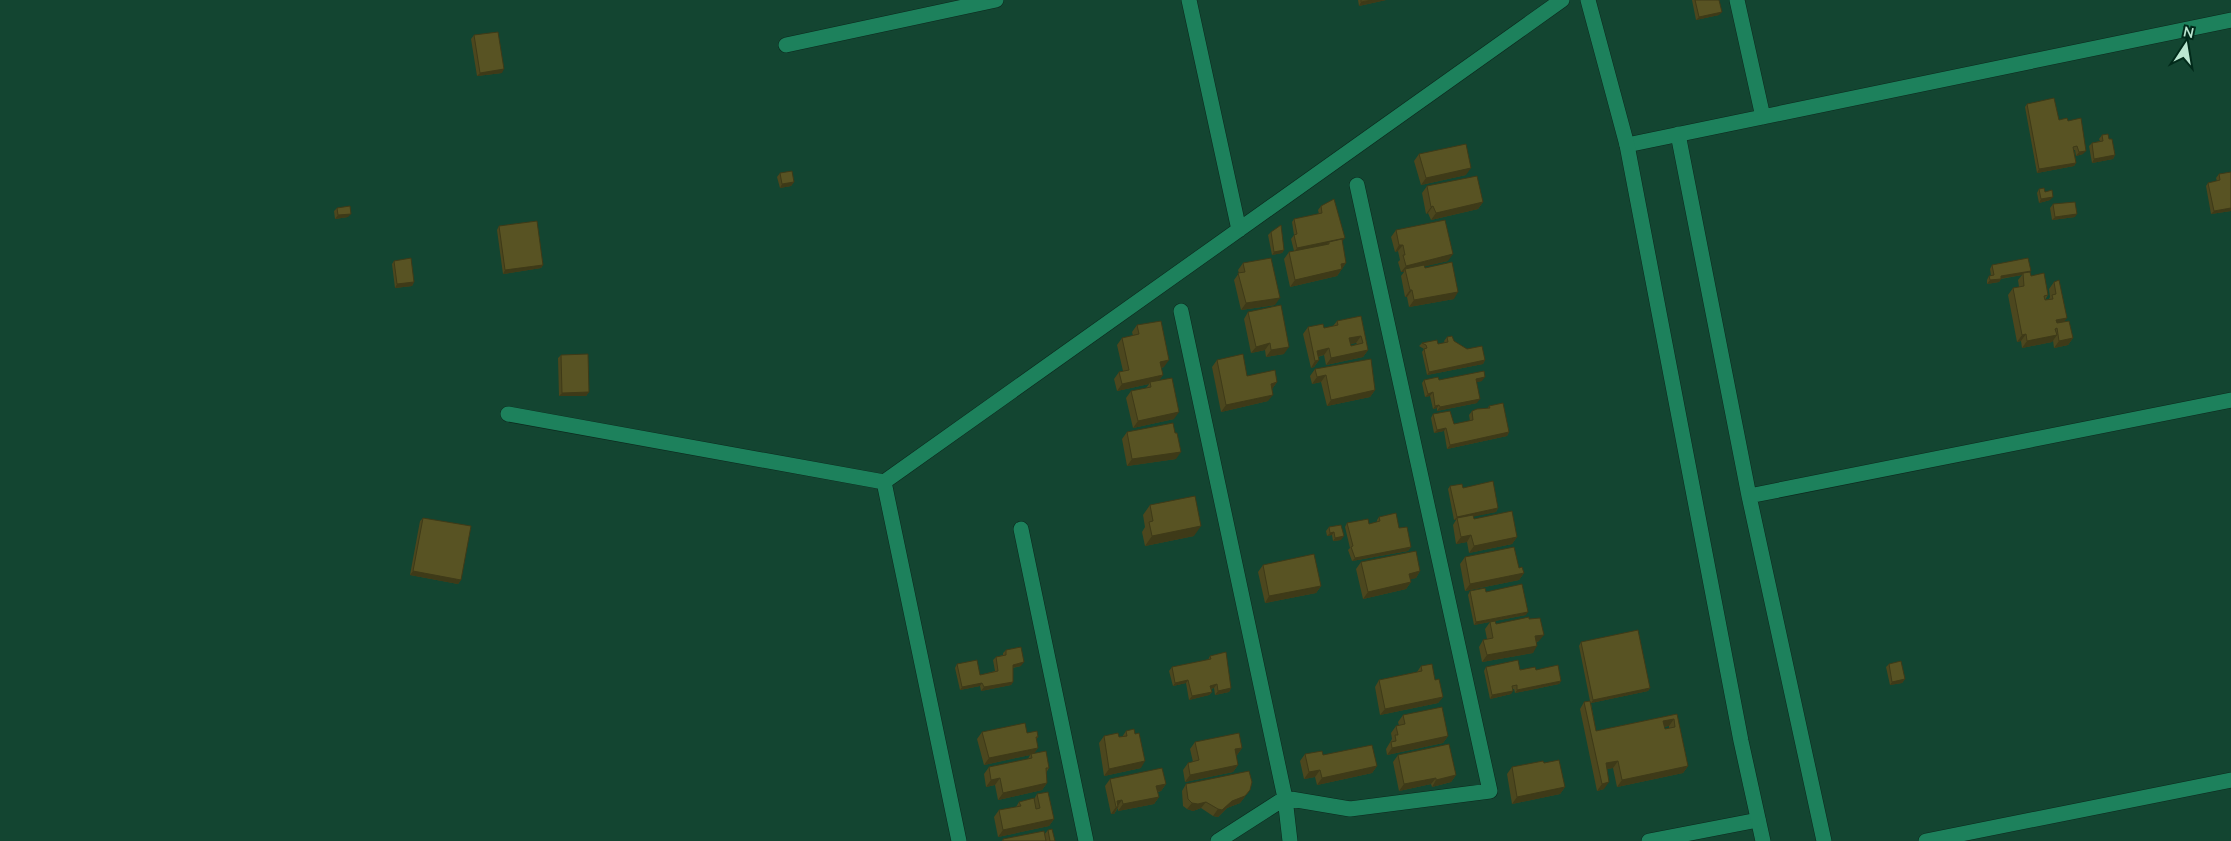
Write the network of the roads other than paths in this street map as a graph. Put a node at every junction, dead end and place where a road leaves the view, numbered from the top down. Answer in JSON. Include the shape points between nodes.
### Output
{"nodes":[{"id":1,"x":996,"y":0,"type":"edge"},
{"id":2,"x":1189,"y":0,"type":"edge"},
{"id":3,"x":1562,"y":0,"type":"edge"},
{"id":4,"x":1588,"y":0,"type":"edge"},
{"id":5,"x":1737,"y":0,"type":"edge"},
{"id":6,"x":2231,"y":20,"type":"edge"},
{"id":7,"x":786,"y":45,"type":"dead end"},
{"id":8,"x":1763,"y":117,"type":"junction"},
{"id":9,"x":1678,"y":134,"type":"junction"},
{"id":10,"x":1627,"y":145,"type":"junction"},
{"id":11,"x":1357,"y":185,"type":"dead end"},
{"id":12,"x":1239,"y":230,"type":"junction"},
{"id":13,"x":1181,"y":311,"type":"dead end"},
{"id":14,"x":2231,"y":400,"type":"edge"},
{"id":15,"x":508,"y":414,"type":"dead end"},
{"id":16,"x":884,"y":482,"type":"junction"},
{"id":17,"x":1749,"y":496,"type":"junction"},
{"id":18,"x":1022,"y":528,"type":"dead end"},
{"id":19,"x":2231,"y":780,"type":"edge"},
{"id":20,"x":1285,"y":798,"type":"junction"},
{"id":21,"x":1758,"y":820,"type":"junction"},
{"id":22,"x":958,"y":841,"type":"edge"},
{"id":23,"x":1086,"y":841,"type":"edge"},
{"id":24,"x":1218,"y":841,"type":"edge"},
{"id":25,"x":1290,"y":841,"type":"edge"},
{"id":26,"x":1649,"y":841,"type":"edge"},
{"id":27,"x":1763,"y":841,"type":"edge"},
{"id":28,"x":1824,"y":841,"type":"edge"},
{"id":29,"x":1926,"y":841,"type":"edge"}],
"edges":[{"from":1,"to":7,"type":"street"},
{"from":2,"to":12,"type":"street"},
{"from":3,"to":12,"type":"street"},
{"from":4,"to":10,"type":"street"},
{"from":5,"to":8,"type":"street"},
{"from":6,"to":8,"type":"street"},
{"from":8,"to":9,"type":"street"},
{"from":9,"to":10,"type":"street"},
{"from":9,"to":17,"type":"street"},
{"from":10,"to":21,"type":"street"},
{"from":11,"to":20,"type":"street","via":[[1490,791],[1350,809]]},
{"from":12,"to":16,"type":"street"},
{"from":13,"to":20,"type":"street"},
{"from":14,"to":17,"type":"street"},
{"from":15,"to":16,"type":"street"},
{"from":16,"to":22,"type":"street"},
{"from":17,"to":28,"type":"street"},
{"from":18,"to":23,"type":"street"},
{"from":19,"to":29,"type":"street"},
{"from":20,"to":24,"type":"street"},
{"from":20,"to":25,"type":"street"},
{"from":21,"to":26,"type":"street"},
{"from":21,"to":27,"type":"street"}]}
